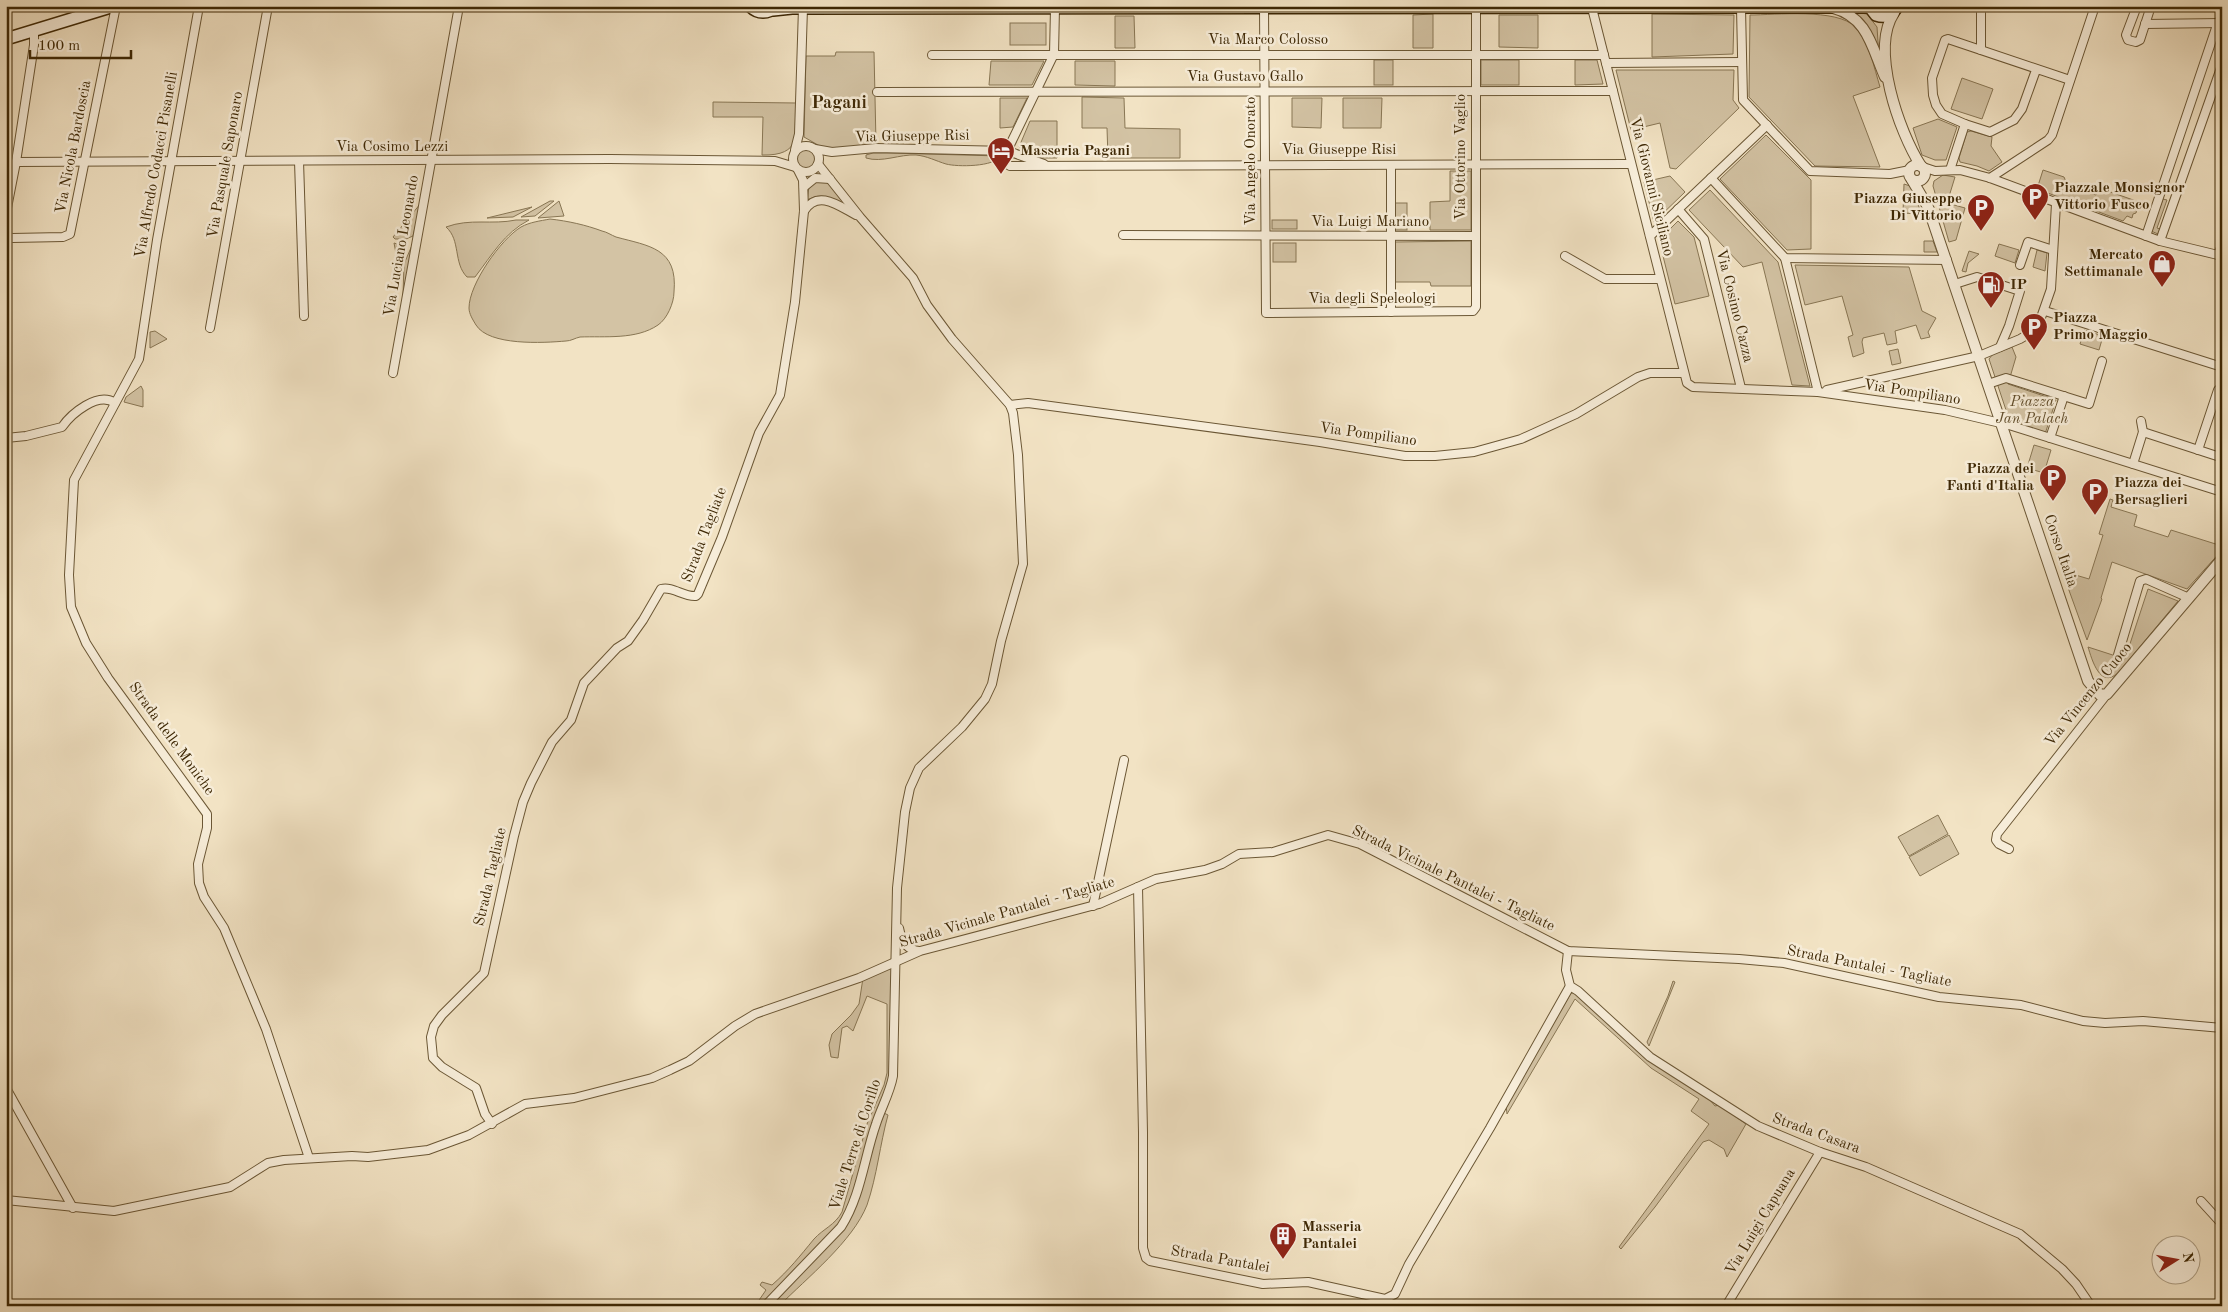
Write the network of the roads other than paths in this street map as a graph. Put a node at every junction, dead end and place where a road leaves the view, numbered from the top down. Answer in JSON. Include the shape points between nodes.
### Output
{"nodes":[{"id":1,"x":115,"y":6,"type":"edge"},
{"id":2,"x":199,"y":6,"type":"edge"},
{"id":3,"x":268,"y":6,"type":"edge"},
{"id":4,"x":459,"y":6,"type":"edge"},
{"id":5,"x":750,"y":6,"type":"edge"},
{"id":6,"x":1981,"y":6,"type":"edge"},
{"id":7,"x":2095,"y":6,"type":"edge"},
{"id":8,"x":2136,"y":6,"type":"edge"},
{"id":9,"x":2151,"y":6,"type":"edge"},
{"id":10,"x":1476,"y":7,"type":"edge"},
{"id":11,"x":1830,"y":7,"type":"edge"},
{"id":12,"x":774,"y":8,"type":"edge"},
{"id":13,"x":803,"y":8,"type":"junction"},
{"id":14,"x":1055,"y":8,"type":"junction"},
{"id":15,"x":1264,"y":8,"type":"junction"},
{"id":16,"x":1592,"y":8,"type":"junction"},
{"id":17,"x":1741,"y":8,"type":"junction"},
{"id":18,"x":1897,"y":8,"type":"edge"},
{"id":19,"x":1872,"y":10,"type":"edge"},
{"id":20,"x":2220,"y":22,"type":"edge"},
{"id":21,"x":2145,"y":24,"type":"junction"},
{"id":22,"x":34,"y":30,"type":"junction"},
{"id":23,"x":1885,"y":32,"type":"junction"},
{"id":24,"x":6,"y":39,"type":"edge"},
{"id":25,"x":1981,"y":50,"type":"junction"},
{"id":26,"x":1054,"y":54,"type":"junction"},
{"id":27,"x":1264,"y":54,"type":"junction"},
{"id":28,"x":1476,"y":54,"type":"junction"},
{"id":29,"x":932,"y":55,"type":"dead end"},
{"id":30,"x":1605,"y":59,"type":"junction"},
{"id":31,"x":1742,"y":62,"type":"junction"},
{"id":32,"x":2222,"y":65,"type":"edge"},
{"id":33,"x":2036,"y":70,"type":"junction"},
{"id":34,"x":2070,"y":80,"type":"junction"},
{"id":35,"x":2198,"y":81,"type":"junction"},
{"id":36,"x":1887,"y":82,"type":"junction"},
{"id":37,"x":2215,"y":86,"type":"junction"},
{"id":38,"x":1264,"y":91,"type":"junction"},
{"id":39,"x":1475,"y":91,"type":"junction"},
{"id":40,"x":878,"y":92,"type":"dead end"},
{"id":41,"x":1614,"y":92,"type":"junction"},
{"id":42,"x":1037,"y":93,"type":"junction"},
{"id":43,"x":1965,"y":124,"type":"junction"},
{"id":44,"x":1767,"y":125,"type":"junction"},
{"id":45,"x":1903,"y":128,"type":"junction"},
{"id":46,"x":799,"y":134,"type":"junction"},
{"id":47,"x":804,"y":145,"type":"junction"},
{"id":48,"x":815,"y":149,"type":"junction"},
{"id":49,"x":2175,"y":149,"type":"junction"},
{"id":50,"x":794,"y":151,"type":"junction"},
{"id":51,"x":1008,"y":151,"type":"junction"},
{"id":52,"x":836,"y":152,"type":"junction"},
{"id":53,"x":2192,"y":154,"type":"junction"},
{"id":54,"x":431,"y":160,"type":"junction"},
{"id":55,"x":768,"y":160,"type":"junction"},
{"id":56,"x":240,"y":161,"type":"junction"},
{"id":57,"x":299,"y":161,"type":"junction"},
{"id":58,"x":16,"y":162,"type":"junction"},
{"id":59,"x":86,"y":162,"type":"junction"},
{"id":60,"x":171,"y":162,"type":"junction"},
{"id":61,"x":818,"y":163,"type":"junction"},
{"id":62,"x":1046,"y":164,"type":"junction"},
{"id":63,"x":1265,"y":164,"type":"junction"},
{"id":64,"x":1475,"y":164,"type":"junction"},
{"id":65,"x":1632,"y":164,"type":"junction"},
{"id":66,"x":1391,"y":165,"type":"junction"},
{"id":67,"x":797,"y":169,"type":"junction"},
{"id":68,"x":1950,"y":170,"type":"junction"},
{"id":69,"x":1926,"y":171,"type":"junction"},
{"id":70,"x":810,"y":172,"type":"junction"},
{"id":71,"x":1911,"y":174,"type":"junction"},
{"id":72,"x":1712,"y":178,"type":"junction"},
{"id":73,"x":1990,"y":178,"type":"junction"},
{"id":74,"x":830,"y":179,"type":"junction"},
{"id":75,"x":804,"y":187,"type":"junction"},
{"id":76,"x":2056,"y":204,"type":"junction"},
{"id":77,"x":1928,"y":207,"type":"junction"},
{"id":78,"x":1678,"y":210,"type":"junction"},
{"id":79,"x":804,"y":211,"type":"junction"},
{"id":80,"x":6,"y":213,"type":"edge"},
{"id":81,"x":860,"y":217,"type":"junction"},
{"id":82,"x":1123,"y":235,"type":"dead end"},
{"id":83,"x":6,"y":236,"type":"edge"},
{"id":84,"x":1265,"y":236,"type":"junction"},
{"id":85,"x":1390,"y":236,"type":"junction"},
{"id":86,"x":1475,"y":236,"type":"junction"},
{"id":87,"x":1650,"y":236,"type":"junction"},
{"id":88,"x":2146,"y":236,"type":"junction"},
{"id":89,"x":2160,"y":241,"type":"junction"},
{"id":90,"x":2222,"y":245,"type":"edge"},
{"id":91,"x":2053,"y":250,"type":"junction"},
{"id":92,"x":2220,"y":255,"type":"edge"},
{"id":93,"x":1566,"y":256,"type":"dead end"},
{"id":94,"x":1785,"y":258,"type":"junction"},
{"id":95,"x":1947,"y":260,"type":"junction"},
{"id":96,"x":2020,"y":265,"type":"dead end"},
{"id":97,"x":1660,"y":279,"type":"junction"},
{"id":98,"x":1955,"y":284,"type":"junction"},
{"id":99,"x":1476,"y":307,"type":"joint"},
{"id":100,"x":1391,"y":312,"type":"junction"},
{"id":101,"x":2044,"y":312,"type":"junction"},
{"id":102,"x":1266,"y":313,"type":"joint"},
{"id":103,"x":304,"y":316,"type":"dead end"},
{"id":104,"x":210,"y":328,"type":"dead end"},
{"id":105,"x":2000,"y":347,"type":"junction"},
{"id":106,"x":1979,"y":356,"type":"junction"},
{"id":107,"x":2102,"y":361,"type":"dead end"},
{"id":108,"x":2222,"y":367,"type":"edge"},
{"id":109,"x":1684,"y":372,"type":"junction"},
{"id":110,"x":392,"y":373,"type":"dead end"},
{"id":111,"x":1988,"y":384,"type":"junction"},
{"id":112,"x":2222,"y":386,"type":"edge"},
{"id":113,"x":1740,"y":388,"type":"junction"},
{"id":114,"x":1818,"y":392,"type":"junction"},
{"id":115,"x":2064,"y":396,"type":"junction"},
{"id":116,"x":115,"y":403,"type":"junction"},
{"id":117,"x":1010,"y":405,"type":"junction"},
{"id":118,"x":2141,"y":421,"type":"dead end"},
{"id":119,"x":2001,"y":423,"type":"junction"},
{"id":120,"x":2143,"y":432,"type":"junction"},
{"id":121,"x":6,"y":438,"type":"edge"},
{"id":122,"x":2050,"y":438,"type":"junction"},
{"id":123,"x":2198,"y":450,"type":"junction"},
{"id":124,"x":2221,"y":456,"type":"edge"},
{"id":125,"x":2133,"y":464,"type":"junction"},
{"id":126,"x":2222,"y":492,"type":"edge"},
{"id":127,"x":2222,"y":559,"type":"edge"},
{"id":128,"x":2189,"y":598,"type":"junction"},
{"id":129,"x":2118,"y":655,"type":"dead end"},
{"id":130,"x":2107,"y":694,"type":"junction"},
{"id":131,"x":1124,"y":760,"type":"dead end"},
{"id":132,"x":2010,"y":849,"type":"dead end"},
{"id":133,"x":1138,"y":887,"type":"junction"},
{"id":134,"x":1093,"y":906,"type":"junction"},
{"id":135,"x":897,"y":916,"type":"junction"},
{"id":136,"x":920,"y":951,"type":"junction"},
{"id":137,"x":1568,"y":951,"type":"junction"},
{"id":138,"x":896,"y":960,"type":"junction"},
{"id":139,"x":1570,"y":986,"type":"junction"},
{"id":140,"x":2222,"y":1028,"type":"edge"},
{"id":141,"x":6,"y":1088,"type":"edge"},
{"id":142,"x":492,"y":1124,"type":"junction"},
{"id":143,"x":1820,"y":1152,"type":"junction"},
{"id":144,"x":310,"y":1158,"type":"junction"},
{"id":145,"x":6,"y":1200,"type":"edge"},
{"id":146,"x":2201,"y":1201,"type":"dead end"},
{"id":147,"x":73,"y":1208,"type":"junction"},
{"id":148,"x":2222,"y":1224,"type":"edge"},
{"id":149,"x":764,"y":1306,"type":"edge"},
{"id":150,"x":1726,"y":1306,"type":"edge"},
{"id":151,"x":2091,"y":1306,"type":"edge"}],
"edges":[{"from":1,"to":22,"type":"main road"},
{"from":1,"to":59,"type":"street","name":"Via Nicola Bardoscia"},
{"from":2,"to":60,"type":"street","name":"Via Alfredo Codacci Pisanelli"},
{"from":3,"to":56,"type":"street","name":"Via Pasquale Saponaro"},
{"from":4,"to":54,"type":"street","name":"Via Luciano Leonardo"},
{"from":5,"to":12,"type":"main road","via":[[762,12]]},
{"from":6,"to":25,"type":"street"},
{"from":7,"to":34,"type":"street"},
{"from":8,"to":21,"type":"street","via":[[2126,36],[2128,40],[2140,40]]},
{"from":9,"to":21,"type":"street"},
{"from":10,"to":15,"type":"main road"},
{"from":10,"to":16,"type":"main road"},
{"from":10,"to":28,"type":"street","name":"Via Ottorino Vaglio"},
{"from":11,"to":17,"type":"main road"},
{"from":11,"to":19,"type":"main road"},
{"from":11,"to":36,"type":"street","name":"Corso Italia","via":[[1857,19],[1868,34]]},
{"from":12,"to":13,"type":"main road"},
{"from":13,"to":14,"type":"main road"},
{"from":13,"to":46,"type":"street"},
{"from":14,"to":15,"type":"main road"},
{"from":14,"to":26,"type":"street"},
{"from":15,"to":27,"type":"street","name":"Via Angelo Onorato"},
{"from":16,"to":17,"type":"main road"},
{"from":16,"to":30,"type":"street","name":"Via Giovanni Siciliano"},
{"from":17,"to":31,"type":"street"},
{"from":18,"to":19,"type":"main road","via":[[1885,17]]},
{"from":18,"to":23,"type":"street","name":"Corso Italia"},
{"from":19,"to":23,"type":"street","name":"Corso Italia"},
{"from":20,"to":21,"type":"street"},
{"from":20,"to":35,"type":"street"},
{"from":22,"to":24,"type":"main road"},
{"from":22,"to":58,"type":"street"},
{"from":23,"to":36,"type":"street","name":"Corso Italia"},
{"from":25,"to":33,"type":"street"},
{"from":25,"to":43,"type":"street","via":[[1945,40],[1932,78],[1933,95],[1942,114]]},
{"from":26,"to":27,"type":"street","name":"Via Marco Colosso"},
{"from":26,"to":29,"type":"street","name":"Via Marco Colosso"},
{"from":26,"to":42,"type":"street"},
{"from":27,"to":28,"type":"street","name":"Via Marco Colosso"},
{"from":27,"to":38,"type":"street","name":"Via Angelo Onorato"},
{"from":28,"to":30,"type":"street","name":"Via Marco Colosso"},
{"from":28,"to":39,"type":"street","name":"Via Ottorino Vaglio"},
{"from":30,"to":31,"type":"street","name":"Via Marco Colosso"},
{"from":30,"to":41,"type":"street","name":"Via Giovanni Siciliano"},
{"from":31,"to":44,"type":"street","via":[[1743,100]]},
{"from":32,"to":37,"type":"street"},
{"from":33,"to":34,"type":"street"},
{"from":33,"to":43,"type":"street","via":[[2022,109],[2014,120],[1990,132]]},
{"from":34,"to":73,"type":"street","via":[[2048,140]]},
{"from":35,"to":37,"type":"street"},
{"from":35,"to":49,"type":"street"},
{"from":36,"to":45,"type":"street","name":"Corso Italia"},
{"from":37,"to":53,"type":"street"},
{"from":38,"to":39,"type":"street","name":"Via Gustavo Gallo"},
{"from":38,"to":42,"type":"street","name":"Via Gustavo Gallo"},
{"from":38,"to":63,"type":"street","name":"Via Angelo Onorato"},
{"from":39,"to":41,"type":"street","name":"Via Gustavo Gallo"},
{"from":39,"to":64,"type":"street","name":"Via Ottorino Vaglio"},
{"from":40,"to":42,"type":"street","name":"Via Gustavo Gallo"},
{"from":41,"to":65,"type":"street","name":"Via Giovanni Siciliano"},
{"from":42,"to":51,"type":"street"},
{"from":43,"to":68,"type":"street"},
{"from":44,"to":71,"type":"street","via":[[1811,172]]},
{"from":44,"to":72,"type":"street"},
{"from":45,"to":69,"type":"street","name":"Corso Italia"},
{"from":45,"to":71,"type":"street","name":"Corso Italia"},
{"from":46,"to":47,"type":"street"},
{"from":46,"to":50,"type":"street"},
{"from":47,"to":48,"type":"street"},
{"from":47,"to":50,"type":"street"},
{"from":48,"to":52,"type":"street","name":"Via Giuseppe Risi"},
{"from":48,"to":61,"type":"street"},
{"from":49,"to":53,"type":"street"},
{"from":49,"to":88,"type":"street"},
{"from":50,"to":55,"type":"street","name":"Via Cosimo Lezzi"},
{"from":50,"to":67,"type":"street","via":[[792,160]]},
{"from":51,"to":52,"type":"street","name":"Via Giuseppe Risi","via":[[875,148]]},
{"from":51,"to":62,"type":"street","name":"Via Giuseppe Risi"},
{"from":51,"to":62,"type":"street","name":"Via Giuseppe Risi","via":[[1005,163],[1018,167]]},
{"from":52,"to":61,"type":"street","name":"Via Giuseppe Risi"},
{"from":53,"to":89,"type":"street"},
{"from":54,"to":55,"type":"street","name":"Via Cosimo Lezzi"},
{"from":54,"to":57,"type":"street","name":"Via Cosimo Lezzi"},
{"from":54,"to":110,"type":"street","name":"Via Luciano Leonardo"},
{"from":55,"to":67,"type":"street","name":"Via Cosimo Lezzi","via":[[783,162]]},
{"from":56,"to":57,"type":"street","name":"Via Cosimo Lezzi"},
{"from":56,"to":60,"type":"street","name":"Via Cosimo Lezzi"},
{"from":56,"to":104,"type":"street","name":"Via Pasquale Saponaro"},
{"from":57,"to":103,"type":"street"},
{"from":58,"to":59,"type":"street","name":"Via Cosimo Lezzi"},
{"from":58,"to":80,"type":"street"},
{"from":59,"to":60,"type":"street","name":"Via Cosimo Lezzi"},
{"from":59,"to":83,"type":"street","name":"Via Nicola Bardoscia","via":[[70,234],[63,237]]},
{"from":60,"to":116,"type":"street","name":"Via Alfredo Codacci Pisanelli","via":[[139,359]]},
{"from":61,"to":70,"type":"street"},
{"from":61,"to":74,"type":"street"},
{"from":62,"to":63,"type":"street","name":"Via Giuseppe Risi"},
{"from":63,"to":66,"type":"street","name":"Via Giuseppe Risi"},
{"from":63,"to":84,"type":"street","name":"Via Angelo Onorato"},
{"from":64,"to":65,"type":"street","name":"Via Giuseppe Risi"},
{"from":64,"to":66,"type":"street","name":"Via Giuseppe Risi"},
{"from":64,"to":86,"type":"street","name":"Via Ottorino Vaglio"},
{"from":65,"to":87,"type":"street","name":"Via Giovanni Siciliano"},
{"from":66,"to":85,"type":"street"},
{"from":67,"to":70,"type":"street"},
{"from":67,"to":75,"type":"street","name":"Strada Tagliate"},
{"from":68,"to":69,"type":"street"},
{"from":68,"to":73,"type":"street"},
{"from":69,"to":71,"type":"street","via":[[1915,165]]},
{"from":69,"to":71,"type":"street","via":[[1920,181]]},
{"from":69,"to":77,"type":"street","name":"Corso Italia"},
{"from":70,"to":74,"type":"street","via":[[821,173]]},
{"from":71,"to":77,"type":"street","name":"Corso Italia"},
{"from":72,"to":78,"type":"street"},
{"from":72,"to":94,"type":"street"},
{"from":73,"to":76,"type":"street"},
{"from":74,"to":75,"type":"street","via":[[815,178]]},
{"from":74,"to":81,"type":"street"},
{"from":75,"to":79,"type":"street","name":"Strada Tagliate"},
{"from":76,"to":88,"type":"street"},
{"from":76,"to":91,"type":"street","name":"Via Pompiliano"},
{"from":77,"to":95,"type":"street","name":"Corso Italia"},
{"from":78,"to":87,"type":"street"},
{"from":78,"to":113,"type":"street","name":"Via Cosimo Cazza","via":[[1704,239]]},
{"from":79,"to":81,"type":"street","via":[[812,202],[821,199]]},
{"from":79,"to":142,"type":"street","name":"Strada Tagliate","via":[[795,302],[780,395],[759,433],[698,594],[689,596],[668,588],[661,589],[628,641],[617,648],[584,683],[571,720],[552,742],[522,802],[484,973],[434,1026],[431,1037],[433,1058],[476,1088]]},
{"from":81,"to":117,"type":"street","via":[[913,278],[927,305],[952,339]]},
{"from":82,"to":84,"type":"street","name":"Via Luigi Mariano"},
{"from":84,"to":85,"type":"street","name":"Via Luigi Mariano"},
{"from":84,"to":102,"type":"street","name":"Via Angelo Onorato"},
{"from":85,"to":86,"type":"street","name":"Via Luigi Mariano"},
{"from":85,"to":100,"type":"street"},
{"from":86,"to":99,"type":"street","name":"Via Ottorino Vaglio"},
{"from":87,"to":97,"type":"street","name":"Via Giovanni Siciliano"},
{"from":88,"to":89,"type":"street"},
{"from":89,"to":92,"type":"street"},
{"from":90,"to":92,"type":"street"},
{"from":91,"to":96,"type":"street","via":[[2028,242]]},
{"from":91,"to":101,"type":"street","name":"Via Pompiliano","via":[[2051,289]]},
{"from":93,"to":97,"type":"street","via":[[1605,279]]},
{"from":94,"to":95,"type":"street"},
{"from":94,"to":114,"type":"street"},
{"from":95,"to":98,"type":"street","name":"Corso Italia"},
{"from":97,"to":109,"type":"street","name":"Via Giovanni Siciliano"},
{"from":98,"to":105,"type":"street","via":[[1977,277],[2020,290]]},
{"from":98,"to":106,"type":"street","name":"Corso Italia"},
{"from":99,"to":100,"type":"street","name":"Via degli Speleologi","via":[[1468,313]]},
{"from":100,"to":102,"type":"street","name":"Via degli Speleologi"},
{"from":101,"to":105,"type":"street","name":"Via Pompiliano","via":[[2037,330]]},
{"from":101,"to":108,"type":"street"},
{"from":105,"to":106,"type":"street","name":"Via Pompiliano"},
{"from":106,"to":111,"type":"street","name":"Corso Italia"},
{"from":106,"to":114,"type":"street","name":"Via Pompiliano"},
{"from":107,"to":115,"type":"street","via":[[2090,404]]},
{"from":109,"to":113,"type":"street","name":"Via Pompiliano","via":[[1693,387]]},
{"from":109,"to":117,"type":"street","name":"Via Pompiliano","via":[[1650,373],[1638,377],[1576,414],[1521,439],[1474,452],[1435,456],[1406,456],[1028,404]]},
{"from":111,"to":115,"type":"street","via":[[2006,378]]},
{"from":111,"to":119,"type":"street","name":"Corso Italia"},
{"from":112,"to":123,"type":"street"},
{"from":113,"to":114,"type":"street","name":"Via Pompiliano"},
{"from":114,"to":119,"type":"street","name":"Via Pompiliano","via":[[1944,410]]},
{"from":115,"to":122,"type":"street"},
{"from":116,"to":121,"type":"street","via":[[109,400],[93,402],[67,419],[62,427]]},
{"from":116,"to":144,"type":"street","name":"Strada delle Moniche","via":[[74,480],[69,575],[71,607],[86,642],[108,678],[207,814],[198,864],[199,883],[224,928],[266,1029]]},
{"from":117,"to":135,"type":"street","via":[[1018,455],[1024,564],[992,684],[985,699],[914,776],[905,812]]},
{"from":118,"to":120,"type":"street"},
{"from":119,"to":122,"type":"street","name":"Via Pompiliano"},
{"from":119,"to":130,"type":"street","name":"Corso Italia","via":[[2088,681],[2100,695]]},
{"from":120,"to":123,"type":"street"},
{"from":120,"to":125,"type":"street"},
{"from":122,"to":125,"type":"street","name":"Via Pompiliano"},
{"from":123,"to":124,"type":"street"},
{"from":125,"to":126,"type":"street","name":"Via Pompiliano"},
{"from":127,"to":128,"type":"street","name":"Via Vincenzo Cuoco"},
{"from":128,"to":129,"type":"street","via":[[2146,579],[2140,581]]},
{"from":128,"to":130,"type":"street","name":"Via Vincenzo Cuoco"},
{"from":130,"to":132,"type":"street","name":"Via Vincenzo Cuoco","via":[[1997,834],[1999,844]]},
{"from":131,"to":134,"type":"street"},
{"from":133,"to":134,"type":"street","name":"Strada Vicinale Pantalei - Tagliate"},
{"from":133,"to":137,"type":"street","name":"Strada Vicinale Pantalei - Tagliate","via":[[1172,875],[1205,870],[1239,854],[1273,852],[1321,836],[1334,836],[1360,844]]},
{"from":133,"to":139,"type":"street","name":"Strada Pantalei","via":[[1143,1248],[1150,1261],[1263,1284],[1308,1282],[1385,1299],[1391,1297]]},
{"from":134,"to":136,"type":"street","name":"Strada Vicinale Pantalei - Tagliate"},
{"from":135,"to":136,"type":"street","via":[[905,944],[913,951]]},
{"from":135,"to":138,"type":"street","name":"Viale Terre di Corillo"},
{"from":136,"to":138,"type":"street","name":"Strada Vicinale Pantalei - Tagliate"},
{"from":137,"to":139,"type":"street","via":[[1566,970]]},
{"from":137,"to":140,"type":"street","name":"Strada Pantalei - Tagliate","via":[[1784,963],[1938,997],[2021,1005],[2083,1021],[2143,1021]]},
{"from":138,"to":142,"type":"street","name":"Strada Vicinale Pantalei - Tagliate","via":[[858,978],[755,1014],[688,1061],[652,1078],[574,1098],[525,1104]]},
{"from":138,"to":149,"type":"street","name":"Viale Terre di Corillo","via":[[893,1076],[856,1196],[842,1227]]},
{"from":139,"to":143,"type":"street","name":"Strada Casara","via":[[1650,1057],[1746,1120]]},
{"from":141,"to":147,"type":"street"},
{"from":142,"to":144,"type":"street","name":"Strada Vicinale Pantalei - Tagliate","via":[[428,1150],[368,1157]]},
{"from":143,"to":150,"type":"street","name":"Via Luigi Capuana"},
{"from":143,"to":151,"type":"street","name":"Strada Casara","via":[[1866,1167],[2020,1234],[2062,1269]]},
{"from":144,"to":147,"type":"street","name":"Strada Vicinale Pantalei - Tagliate","via":[[268,1163],[230,1187],[174,1200],[114,1211]]},
{"from":145,"to":147,"type":"street","name":"Strada Vicinale Pantalei - Tagliate"},
{"from":146,"to":148,"type":"street"}]}
